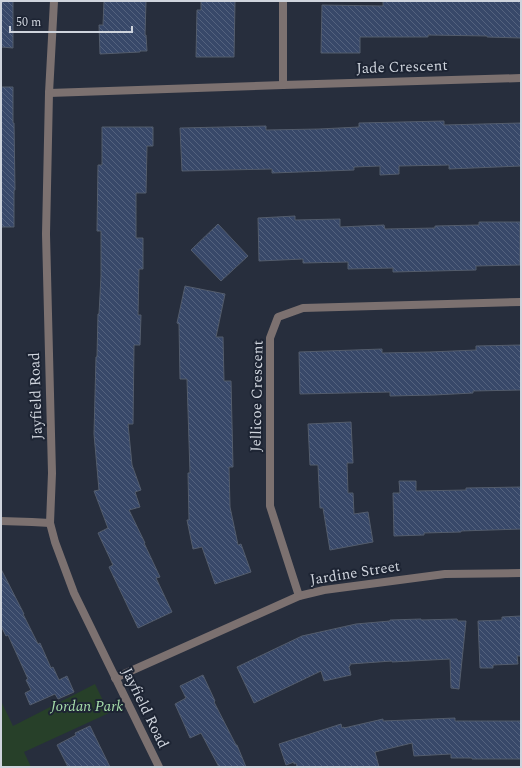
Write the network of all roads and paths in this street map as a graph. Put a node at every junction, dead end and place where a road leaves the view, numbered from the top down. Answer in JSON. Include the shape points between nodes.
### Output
{"nodes":[{"id":1,"x":54,"y":1,"type":"edge"},
{"id":2,"x":283,"y":1,"type":"edge"},
{"id":3,"x":521,"y":78,"type":"edge"},
{"id":4,"x":283,"y":85,"type":"junction"},
{"id":5,"x":49,"y":93,"type":"junction"},
{"id":6,"x":521,"y":302,"type":"edge"},
{"id":7,"x":1,"y":521,"type":"edge"},
{"id":8,"x":50,"y":523,"type":"junction"},
{"id":9,"x":521,"y":572,"type":"edge"},
{"id":10,"x":299,"y":596,"type":"junction"},
{"id":11,"x":115,"y":678,"type":"junction"},
{"id":12,"x":159,"y":767,"type":"edge"}],
"edges":[{"from":1,"to":5,"type":"street","name":"Jayfield Road"},
{"from":2,"to":4,"type":"street"},
{"from":3,"to":4,"type":"street","name":"Jade Crescent"},
{"from":4,"to":5,"type":"street","name":"Jade Crescent"},
{"from":5,"to":8,"type":"street","name":"Jayfield Road","via":[[46,234],[52,473]]},
{"from":6,"to":10,"type":"street","name":"Jellicoe Crescent","via":[[303,308],[278,317],[270,338],[270,506]]},
{"from":7,"to":8,"type":"street"},
{"from":8,"to":11,"type":"street","name":"Jayfield Road","via":[[74,593]]},
{"from":9,"to":10,"type":"street","name":"Jardine Street","via":[[445,574],[324,590]]},
{"from":10,"to":11,"type":"street","name":"Jardine Street"},
{"from":11,"to":12,"type":"street","name":"Jayfield Road"}]}
